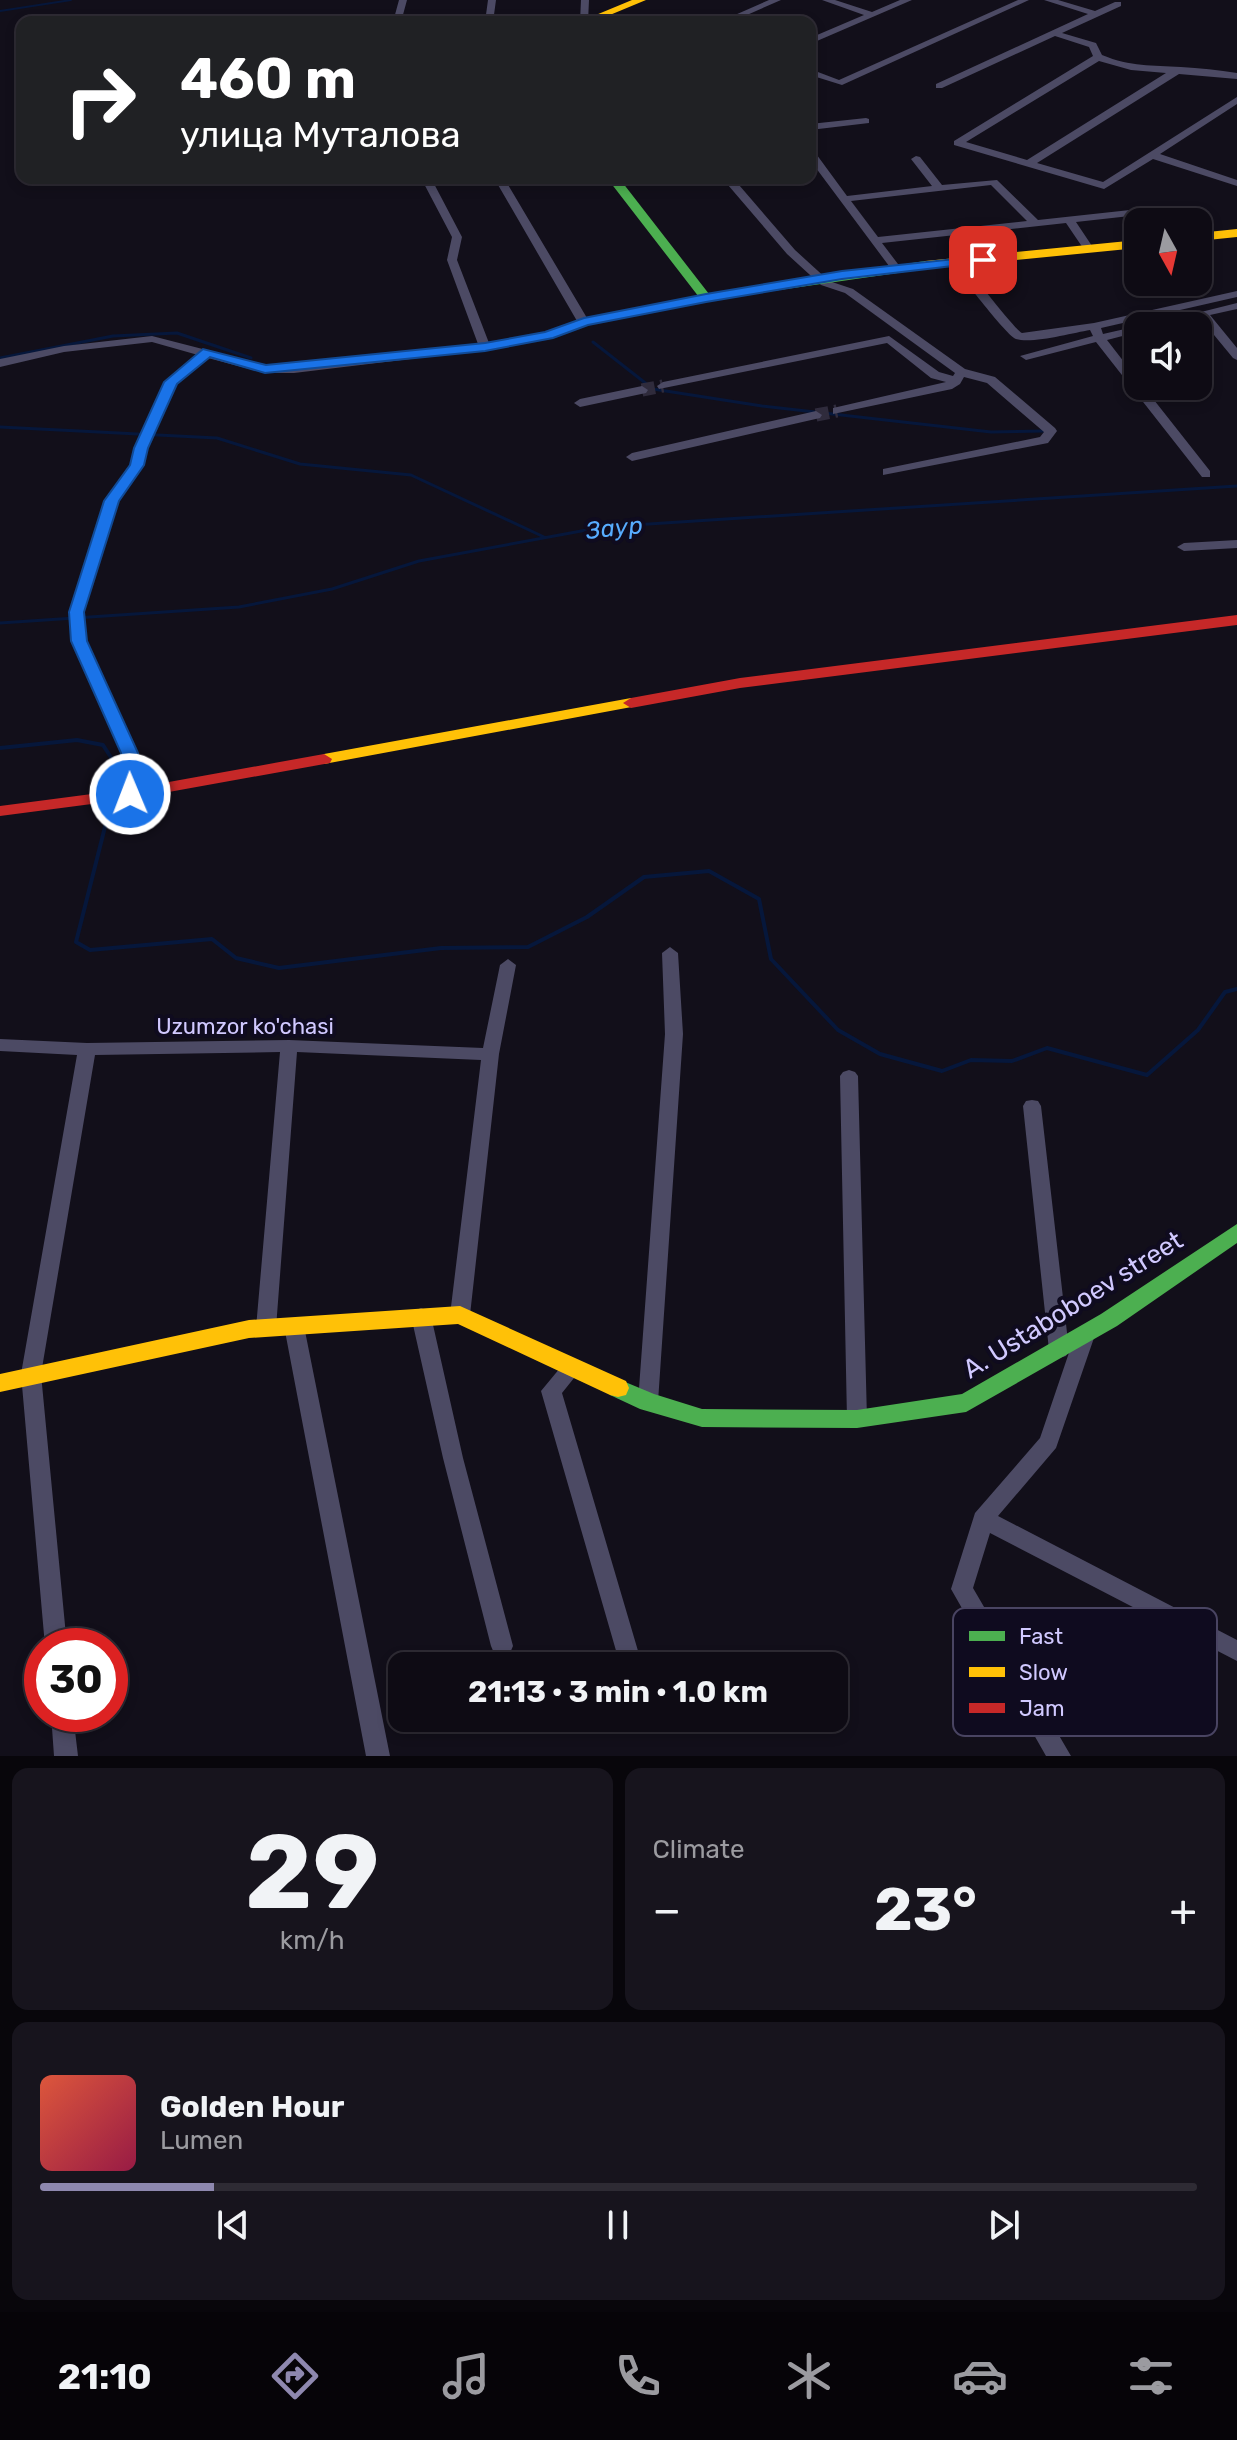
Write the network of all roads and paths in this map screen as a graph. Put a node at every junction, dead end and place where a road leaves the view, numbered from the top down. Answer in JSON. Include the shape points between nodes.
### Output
{"nodes":[{"id":1,"x":641,"y":0,"type":"edge"},
{"id":2,"x":777,"y":0,"type":"edge"},
{"id":3,"x":826,"y":0,"type":"edge"},
{"id":4,"x":908,"y":0,"type":"edge"},
{"id":5,"x":1025,"y":0,"type":"edge"},
{"id":6,"x":1048,"y":0,"type":"edge"},
{"id":7,"x":1118,"y":4,"type":"dead end"},
{"id":8,"x":1096,"y":14,"type":"junction"},
{"id":9,"x":872,"y":15,"type":"junction"},
{"id":10,"x":600,"y":16,"type":"edge"},
{"id":11,"x":738,"y":16,"type":"edge"},
{"id":12,"x":1053,"y":33,"type":"junction"},
{"id":13,"x":816,"y":38,"type":"edge"},
{"id":14,"x":1098,"y":57,"type":"junction"},
{"id":15,"x":1180,"y":69,"type":"junction"},
{"id":16,"x":816,"y":74,"type":"edge"},
{"id":17,"x":1237,"y":76,"type":"edge"},
{"id":18,"x":939,"y":86,"type":"dead end"},
{"id":19,"x":1237,"y":100,"type":"edge"},
{"id":20,"x":866,"y":121,"type":"dead end"},
{"id":21,"x":816,"y":126,"type":"edge"},
{"id":22,"x":1151,"y":155,"type":"junction"},
{"id":23,"x":916,"y":159,"type":"dead end"},
{"id":24,"x":816,"y":161,"type":"edge"},
{"id":25,"x":1030,"y":163,"type":"junction"},
{"id":26,"x":1237,"y":183,"type":"edge"},
{"id":27,"x":429,"y":184,"type":"edge"},
{"id":28,"x":503,"y":184,"type":"edge"},
{"id":29,"x":618,"y":184,"type":"edge"},
{"id":30,"x":732,"y":184,"type":"edge"},
{"id":31,"x":939,"y":188,"type":"junction"},
{"id":32,"x":844,"y":199,"type":"junction"},
{"id":33,"x":1124,"y":214,"type":"edge"},
{"id":34,"x":1069,"y":220,"type":"junction"},
{"id":35,"x":1035,"y":223,"type":"junction"},
{"id":36,"x":1237,"y":233,"type":"edge"},
{"id":37,"x":1212,"y":236,"type":"edge"},
{"id":38,"x":876,"y":240,"type":"junction"},
{"id":39,"x":1124,"y":245,"type":"edge"},
{"id":40,"x":1089,"y":249,"type":"junction"},
{"id":41,"x":956,"y":262,"type":"junction"},
{"id":42,"x":896,"y":268,"type":"junction"},
{"id":43,"x":821,"y":279,"type":"junction"},
{"id":44,"x":1237,"y":294,"type":"edge"},
{"id":45,"x":706,"y":298,"type":"junction"},
{"id":46,"x":1237,"y":305,"type":"edge"},
{"id":47,"x":1211,"y":312,"type":"edge"},
{"id":48,"x":584,"y":322,"type":"junction"},
{"id":49,"x":1212,"y":325,"type":"edge"},
{"id":50,"x":1124,"y":330,"type":"edge"},
{"id":51,"x":1097,"y":332,"type":"junction"},
{"id":52,"x":485,"y":347,"type":"junction"},
{"id":53,"x":208,"y":352,"type":"junction"},
{"id":54,"x":1026,"y":356,"type":"dead end"},
{"id":55,"x":1237,"y":356,"type":"edge"},
{"id":56,"x":0,"y":363,"type":"edge"},
{"id":57,"x":958,"y":376,"type":"junction"},
{"id":58,"x":663,"y":386,"type":"tunnel mouth"},
{"id":59,"x":642,"y":390,"type":"tunnel mouth"},
{"id":60,"x":580,"y":403,"type":"dead end"},
{"id":61,"x":837,"y":411,"type":"tunnel mouth"},
{"id":62,"x":816,"y":415,"type":"tunnel mouth"},
{"id":63,"x":632,"y":457,"type":"dead end"},
{"id":64,"x":887,"y":472,"type":"dead end"},
{"id":65,"x":1206,"y":474,"type":"dead end"},
{"id":66,"x":1237,"y":544,"type":"edge"},
{"id":67,"x":1184,"y":547,"type":"dead end"},
{"id":68,"x":1237,"y":620,"type":"edge"},
{"id":69,"x":130,"y":794,"type":"junction"},
{"id":70,"x":0,"y":811,"type":"edge"},
{"id":71,"x":670,"y":953,"type":"dead end"},
{"id":72,"x":508,"y":965,"type":"dead end"},
{"id":73,"x":0,"y":1045,"type":"edge"},
{"id":74,"x":289,"y":1046,"type":"junction"},
{"id":75,"x":87,"y":1049,"type":"junction"},
{"id":76,"x":490,"y":1054,"type":"junction"},
{"id":77,"x":849,"y":1076,"type":"dead end"},
{"id":78,"x":1032,"y":1106,"type":"dead end"},
{"id":79,"x":1237,"y":1232,"type":"edge"},
{"id":80,"x":460,"y":1315,"type":"junction"},
{"id":81,"x":421,"y":1316,"type":"junction"},
{"id":82,"x":294,"y":1326,"type":"junction"},
{"id":83,"x":266,"y":1328,"type":"junction"},
{"id":84,"x":1085,"y":1335,"type":"junction"},
{"id":85,"x":1059,"y":1350,"type":"junction"},
{"id":86,"x":572,"y":1368,"type":"junction"},
{"id":87,"x":31,"y":1374,"type":"junction"},
{"id":88,"x":0,"y":1383,"type":"edge"},
{"id":89,"x":648,"y":1402,"type":"junction"},
{"id":90,"x":857,"y":1419,"type":"junction"},
{"id":91,"x":983,"y":1519,"type":"junction"},
{"id":92,"x":973,"y":1608,"type":"edge"},
{"id":93,"x":1154,"y":1608,"type":"edge"},
{"id":94,"x":54,"y":1628,"type":"edge"},
{"id":95,"x":1217,"y":1641,"type":"edge"},
{"id":96,"x":502,"y":1646,"type":"dead end"},
{"id":97,"x":1237,"y":1651,"type":"edge"},
{"id":98,"x":627,"y":1652,"type":"edge"},
{"id":99,"x":64,"y":1732,"type":"edge"},
{"id":100,"x":1047,"y":1736,"type":"edge"},
{"id":101,"x":66,"y":1756,"type":"edge"},
{"id":102,"x":378,"y":1756,"type":"edge"},
{"id":103,"x":1059,"y":1756,"type":"edge"}],
"edges":[{"from":1,"to":10,"type":"street"},
{"from":2,"to":11,"type":"street"},
{"from":3,"to":9,"type":"street"},
{"from":4,"to":9,"type":"street"},
{"from":5,"to":16,"type":"street","via":[[839,83]]},
{"from":6,"to":8,"type":"street"},
{"from":7,"to":8,"type":"street"},
{"from":8,"to":12,"type":"street"},
{"from":9,"to":13,"type":"street"},
{"from":12,"to":14,"type":"street","via":[[1093,45]]},
{"from":12,"to":18,"type":"street"},
{"from":14,"to":15,"type":"street","via":[[1128,67]]},
{"from":14,"to":25,"type":"street","via":[[958,143]]},
{"from":15,"to":17,"type":"street"},
{"from":15,"to":25,"type":"street"},
{"from":19,"to":22,"type":"street"},
{"from":20,"to":21,"type":"street"},
{"from":22,"to":25,"type":"street","via":[[1104,186]]},
{"from":22,"to":26,"type":"street"},
{"from":23,"to":31,"type":"street"},
{"from":24,"to":32,"type":"street"},
{"from":27,"to":52,"type":"street","via":[[457,237],[452,260]]},
{"from":28,"to":48,"type":"street"},
{"from":29,"to":45,"type":"street"},
{"from":30,"to":43,"type":"street"},
{"from":31,"to":32,"type":"street"},
{"from":31,"to":35,"type":"street","via":[[993,182]]},
{"from":32,"to":38,"type":"street"},
{"from":33,"to":34,"type":"street"},
{"from":34,"to":35,"type":"street"},
{"from":34,"to":40,"type":"street"},
{"from":35,"to":38,"type":"street"},
{"from":36,"to":37,"type":"street"},
{"from":38,"to":42,"type":"street"},
{"from":39,"to":40,"type":"street"},
{"from":40,"to":41,"type":"street"},
{"from":41,"to":42,"type":"street"},
{"from":41,"to":51,"type":"street","via":[[1012,333],[1021,337]]},
{"from":42,"to":43,"type":"street"},
{"from":43,"to":45,"type":"street"},
{"from":43,"to":57,"type":"street","via":[[849,291]]},
{"from":44,"to":51,"type":"street"},
{"from":45,"to":48,"type":"street"},
{"from":46,"to":47,"type":"street"},
{"from":48,"to":52,"type":"street","via":[[549,336]]},
{"from":49,"to":55,"type":"street"},
{"from":50,"to":51,"type":"street"},
{"from":51,"to":54,"type":"street"},
{"from":51,"to":65,"type":"street"},
{"from":52,"to":53,"type":"street","via":[[265,369]]},
{"from":53,"to":56,"type":"street","via":[[141,340]]},
{"from":53,"to":69,"type":"street","via":[[171,382],[137,465],[112,501],[76,618],[79,641],[129,753]]},
{"from":57,"to":58,"type":"street","via":[[935,375],[889,339]]},
{"from":57,"to":61,"type":"street","via":[[948,386]]},
{"from":57,"to":64,"type":"street","via":[[991,380],[1051,431],[1049,436]]},
{"from":59,"to":60,"type":"street"},
{"from":62,"to":63,"type":"street"},
{"from":66,"to":67,"type":"street"},
{"from":68,"to":69,"type":"street","via":[[740,683]]},
{"from":69,"to":70,"type":"street"},
{"from":71,"to":89,"type":"street","via":[[674,1034]]},
{"from":72,"to":76,"type":"street"},
{"from":73,"to":75,"type":"street","name":"Uzumzor ko'chasi"},
{"from":74,"to":75,"type":"street","name":"Uzumzor ko'chasi"},
{"from":74,"to":76,"type":"street","name":"Uzumzor ko'chasi"},
{"from":74,"to":83,"type":"street"},
{"from":75,"to":87,"type":"street"},
{"from":76,"to":80,"type":"street"},
{"from":77,"to":90,"type":"street"},
{"from":78,"to":85,"type":"street"},
{"from":79,"to":84,"type":"street","name":"A. Ustaboboev street"},
{"from":80,"to":81,"type":"street","name":"A. Ustaboboev street"},
{"from":80,"to":86,"type":"street","name":"A. Ustaboboev street"},
{"from":81,"to":82,"type":"street","name":"A. Ustaboboev street"},
{"from":81,"to":96,"type":"street"},
{"from":82,"to":83,"type":"street","name":"A. Ustaboboev street"},
{"from":82,"to":102,"type":"street"},
{"from":83,"to":87,"type":"street","name":"A. Ustaboboev street"},
{"from":84,"to":85,"type":"street","name":"A. Ustaboboev street"},
{"from":84,"to":91,"type":"street","via":[[1049,1442]]},
{"from":85,"to":90,"type":"street","name":"A. Ustaboboev street","via":[[966,1403]]},
{"from":86,"to":89,"type":"street","name":"A. Ustaboboev street"},
{"from":86,"to":98,"type":"street","via":[[551,1391]]},
{"from":87,"to":88,"type":"street","name":"A. Ustaboboev street"},
{"from":87,"to":94,"type":"street"},
{"from":89,"to":90,"type":"street","name":"A. Ustaboboev street","via":[[702,1418]]},
{"from":91,"to":92,"type":"street","via":[[962,1589]]},
{"from":91,"to":93,"type":"street"},
{"from":95,"to":97,"type":"street"},
{"from":99,"to":101,"type":"street"},
{"from":100,"to":103,"type":"street"}]}
